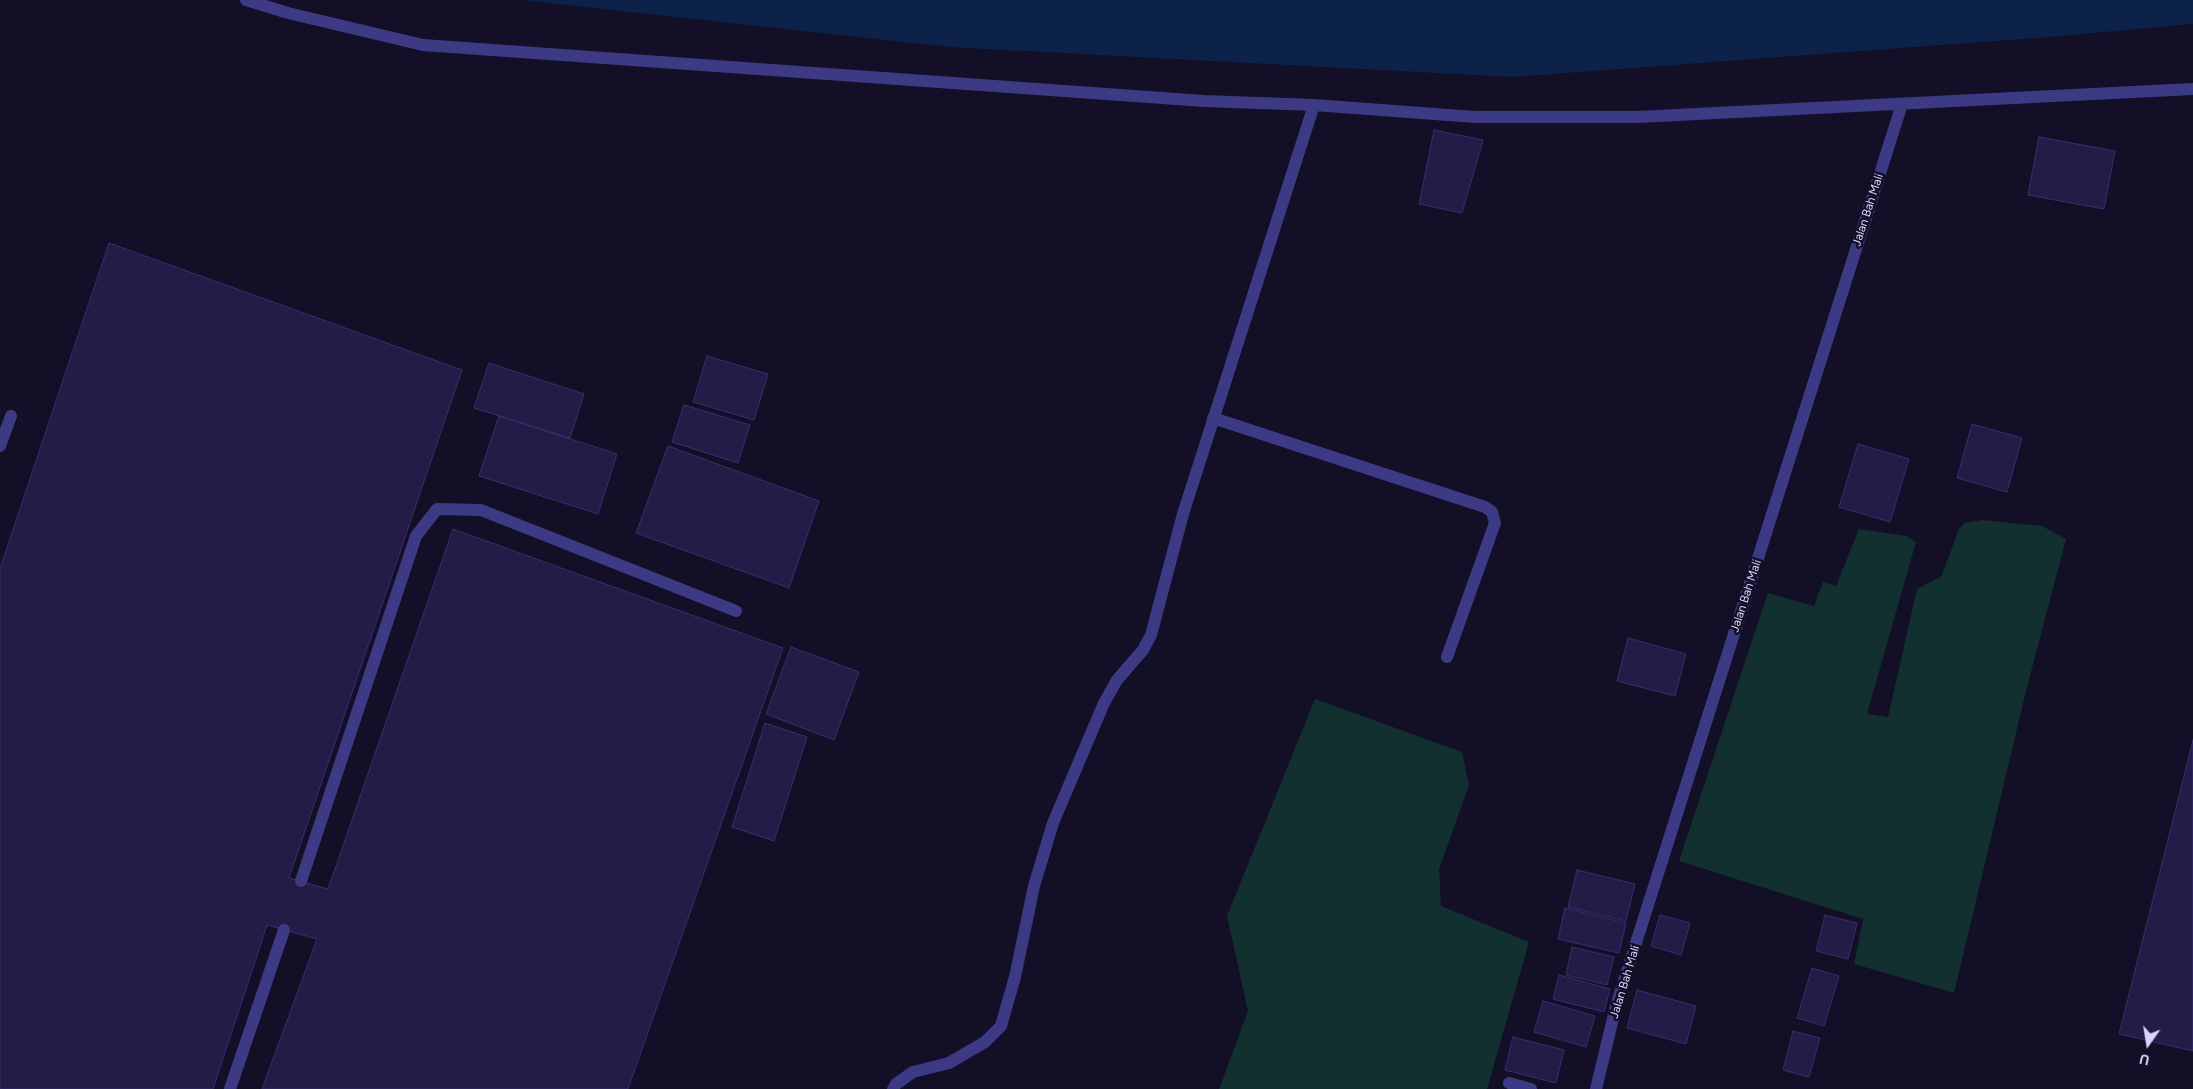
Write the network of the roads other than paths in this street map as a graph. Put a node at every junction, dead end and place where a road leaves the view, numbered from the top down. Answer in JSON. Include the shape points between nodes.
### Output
{"nodes":[{"id":1,"x":246,"y":0,"type":"edge"},
{"id":2,"x":2193,"y":89,"type":"edge"},
{"id":3,"x":1902,"y":104,"type":"junction"},
{"id":4,"x":1314,"y":105,"type":"junction"},
{"id":5,"x":10,"y":416,"type":"dead end"},
{"id":6,"x":1213,"y":418,"type":"junction"},
{"id":7,"x":0,"y":446,"type":"edge"},
{"id":8,"x":736,"y":611,"type":"dead end"},
{"id":9,"x":1448,"y":657,"type":"dead end"},
{"id":10,"x":300,"y":881,"type":"dead end"},
{"id":11,"x":284,"y":930,"type":"dead end"},
{"id":12,"x":1508,"y":1083,"type":"dead end"},
{"id":13,"x":230,"y":1089,"type":"edge"},
{"id":14,"x":893,"y":1089,"type":"edge"},
{"id":15,"x":1531,"y":1089,"type":"edge"},
{"id":16,"x":1596,"y":1089,"type":"edge"}],
"edges":[{"from":1,"to":4,"type":"street","via":[[423,45],[1194,101]]},
{"from":2,"to":3,"type":"street"},
{"from":3,"to":4,"type":"street","via":[[1637,117],[1476,116]]},
{"from":3,"to":16,"type":"street","name":"Jalan Bah Mali","via":[[1616,1006]]},
{"from":4,"to":6,"type":"street"},
{"from":5,"to":7,"type":"street"},
{"from":6,"to":9,"type":"street","via":[[1485,507],[1492,512],[1496,523]]},
{"from":6,"to":14,"type":"street","via":[[1150,635],[1104,703],[1053,823],[1034,886],[1002,1026],[985,1042],[949,1063],[913,1072]]},
{"from":8,"to":10,"type":"street","via":[[481,510],[437,509],[416,536]]},
{"from":11,"to":13,"type":"street"},
{"from":12,"to":15,"type":"street"}]}
